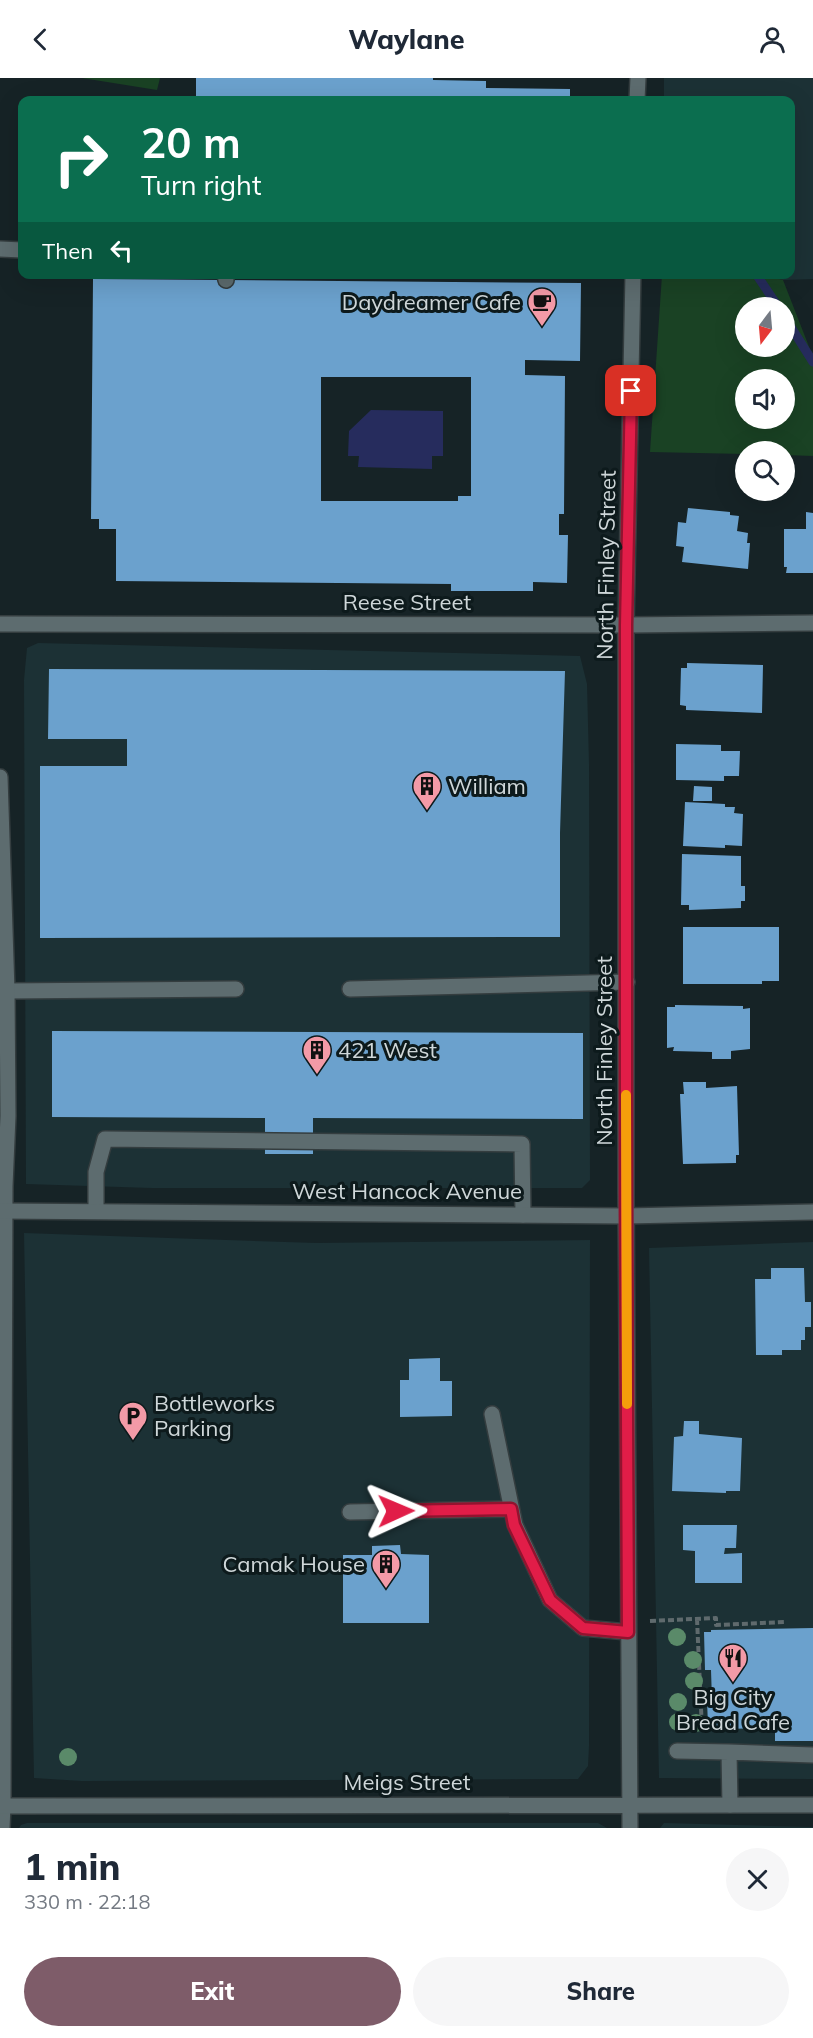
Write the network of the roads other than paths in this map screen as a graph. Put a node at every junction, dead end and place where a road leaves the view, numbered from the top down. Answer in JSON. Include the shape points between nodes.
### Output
{"nodes":[{"id":1,"x":638,"y":78,"type":"edge"},
{"id":2,"x":638,"y":96,"type":"edge"},
{"id":3,"x":0,"y":249,"type":"edge"},
{"id":4,"x":18,"y":250,"type":"edge"},
{"id":5,"x":633,"y":279,"type":"edge"},
{"id":6,"x":813,"y":623,"type":"edge"},
{"id":7,"x":0,"y":624,"type":"edge"},
{"id":8,"x":626,"y":625,"type":"junction"},
{"id":9,"x":0,"y":777,"type":"edge"},
{"id":10,"x":627,"y":982,"type":"junction"},
{"id":11,"x":236,"y":989,"type":"dead end"},
{"id":12,"x":350,"y":989,"type":"dead end"},
{"id":13,"x":7,"y":991,"type":"junction"},
{"id":14,"x":3,"y":1211,"type":"edge"},
{"id":15,"x":96,"y":1211,"type":"junction"},
{"id":16,"x":813,"y":1212,"type":"edge"},
{"id":17,"x":523,"y":1215,"type":"junction"},
{"id":18,"x":626,"y":1216,"type":"junction"},
{"id":19,"x":492,"y":1414,"type":"dead end"},
{"id":20,"x":2,"y":1489,"type":"edge"},
{"id":21,"x":511,"y":1509,"type":"junction"},
{"id":22,"x":350,"y":1512,"type":"dead end"},
{"id":23,"x":628,"y":1627,"type":"junction"},
{"id":24,"x":677,"y":1751,"type":"dead end"},
{"id":25,"x":729,"y":1752,"type":"junction"},
{"id":26,"x":813,"y":1755,"type":"edge"},
{"id":27,"x":813,"y":1804,"type":"edge"},
{"id":28,"x":630,"y":1805,"type":"junction"},
{"id":29,"x":730,"y":1805,"type":"junction"},
{"id":30,"x":2,"y":1806,"type":"edge"},
{"id":31,"x":2,"y":1828,"type":"edge"},
{"id":32,"x":630,"y":1828,"type":"edge"}],
"edges":[{"from":1,"to":2,"type":"street"},
{"from":3,"to":4,"type":"street"},
{"from":5,"to":8,"type":"street","name":"North Finley Street"},
{"from":6,"to":8,"type":"street","name":"Reese Street"},
{"from":7,"to":8,"type":"street","name":"Reese Street"},
{"from":8,"to":10,"type":"street","name":"North Finley Street"},
{"from":9,"to":13,"type":"street"},
{"from":10,"to":12,"type":"street"},
{"from":10,"to":18,"type":"street","name":"North Finley Street"},
{"from":11,"to":13,"type":"street"},
{"from":13,"to":14,"type":"street","via":[[8,1116]]},
{"from":14,"to":15,"type":"street","name":"West Hancock Avenue"},
{"from":14,"to":20,"type":"street"},
{"from":15,"to":17,"type":"street","name":"West Hancock Avenue"},
{"from":15,"to":17,"type":"street","via":[[96,1172],[105,1139],[522,1144]]},
{"from":16,"to":18,"type":"street","name":"West Hancock Avenue"},
{"from":17,"to":18,"type":"street","name":"West Hancock Avenue"},
{"from":18,"to":23,"type":"street","name":"North Finley Street"},
{"from":19,"to":21,"type":"street"},
{"from":20,"to":30,"type":"street"},
{"from":21,"to":22,"type":"street"},
{"from":21,"to":23,"type":"street","via":[[514,1525],[550,1600],[583,1628]]},
{"from":23,"to":28,"type":"street","name":"North Finley Street"},
{"from":24,"to":25,"type":"street"},
{"from":25,"to":26,"type":"street"},
{"from":25,"to":29,"type":"street"},
{"from":27,"to":29,"type":"street","name":"Meigs Street"},
{"from":28,"to":29,"type":"street","name":"Meigs Street"},
{"from":28,"to":30,"type":"street","name":"Meigs Street"},
{"from":28,"to":32,"type":"street","name":"North Finley Street"},
{"from":30,"to":31,"type":"street"}]}
